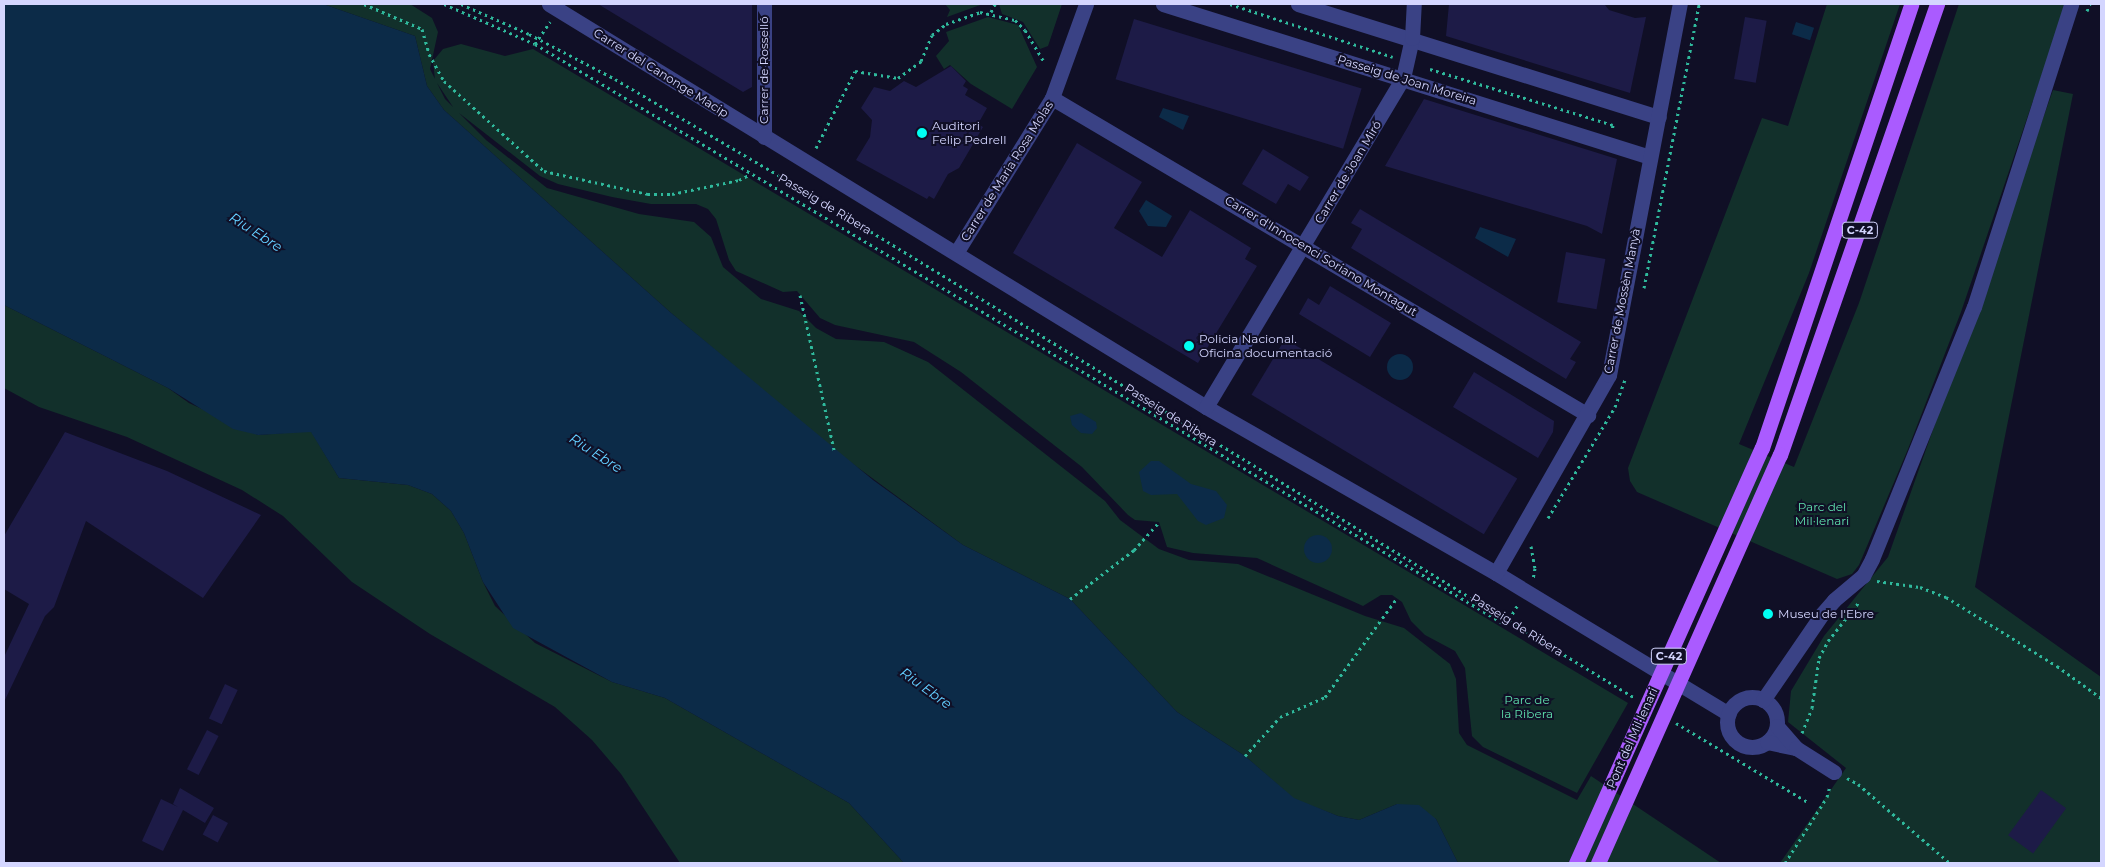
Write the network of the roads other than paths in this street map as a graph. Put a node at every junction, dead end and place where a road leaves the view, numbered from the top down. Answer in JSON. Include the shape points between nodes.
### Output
{"nodes":[{"id":1,"x":764,"y":4,"type":"edge"},
{"id":2,"x":1086,"y":4,"type":"edge"},
{"id":3,"x":1163,"y":4,"type":"edge"},
{"id":4,"x":1298,"y":4,"type":"edge"},
{"id":5,"x":1414,"y":4,"type":"edge"},
{"id":6,"x":1680,"y":4,"type":"edge"},
{"id":7,"x":1911,"y":4,"type":"edge"},
{"id":8,"x":1937,"y":4,"type":"edge"},
{"id":9,"x":2072,"y":4,"type":"edge"},
{"id":10,"x":550,"y":6,"type":"edge"},
{"id":11,"x":1412,"y":38,"type":"junction"},
{"id":12,"x":1403,"y":78,"type":"junction"},
{"id":13,"x":1052,"y":98,"type":"junction"},
{"id":14,"x":1660,"y":116,"type":"junction"},
{"id":15,"x":764,"y":137,"type":"junction"},
{"id":16,"x":1650,"y":157,"type":"junction"},
{"id":17,"x":1304,"y":245,"type":"junction"},
{"id":18,"x":956,"y":253,"type":"junction"},
{"id":19,"x":1206,"y":407,"type":"junction"},
{"id":20,"x":1588,"y":415,"type":"junction"},
{"id":21,"x":1496,"y":574,"type":"junction"},
{"id":22,"x":1763,"y":700,"type":"junction"},
{"id":23,"x":1729,"y":714,"type":"junction"},
{"id":24,"x":1777,"y":726,"type":"junction"},
{"id":25,"x":1766,"y":742,"type":"junction"},
{"id":26,"x":1796,"y":748,"type":"junction"},
{"id":27,"x":1834,"y":772,"type":"road end"},
{"id":28,"x":1576,"y":863,"type":"edge"},
{"id":29,"x":1598,"y":863,"type":"edge"}],
"edges":[{"from":1,"to":15,"type":"street","name":"Carrer de Rosselló"},
{"from":2,"to":13,"type":"street","name":"Carrer de Maria Rosa Molas"},
{"from":3,"to":12,"type":"street","name":"Passeig de Joan Moreira"},
{"from":4,"to":11,"type":"street"},
{"from":5,"to":11,"type":"street","name":"Carrer de Joan Miró"},
{"from":6,"to":14,"type":"street","name":"Carrer de Mossèn Manyà"},
{"from":7,"to":28,"type":"main road","name":"Pont del Mil·lenari","number":"C-42","bridge":true,"via":[[1762,448]]},
{"from":8,"to":29,"type":"main road","name":"Pont del Mil·lenari","number":"C-42","bridge":true,"via":[[1780,455]]},
{"from":9,"to":22,"type":"street","via":[[1974,307],[1863,576],[1828,607]]},
{"from":10,"to":15,"type":"street","name":"Carrer del Canonge Macip"},
{"from":11,"to":12,"type":"street","name":"Carrer de Joan Miró"},
{"from":11,"to":14,"type":"street"},
{"from":12,"to":16,"type":"street","name":"Passeig de Joan Moreira"},
{"from":12,"to":17,"type":"street","name":"Carrer de Joan Miró"},
{"from":13,"to":17,"type":"street","name":"Carrer d'Innocenci Soriano Montagut"},
{"from":13,"to":18,"type":"street","name":"Carrer de Maria Rosa Molas"},
{"from":14,"to":16,"type":"street","name":"Carrer de Mossèn Manyà"},
{"from":15,"to":18,"type":"street","name":"Passeig de Ribera"},
{"from":16,"to":20,"type":"street","name":"Carrer de Mossèn Manyà","via":[[1609,375]]},
{"from":17,"to":19,"type":"street","name":"Carrer de Joan Miró"},
{"from":17,"to":20,"type":"street","name":"Carrer d'Innocenci Soriano Montagut"},
{"from":18,"to":19,"type":"street","name":"Passeig de Ribera"},
{"from":19,"to":21,"type":"street","name":"Passeig de Ribera"},
{"from":20,"to":21,"type":"street","name":"Carrer de Mossèn Manyà"},
{"from":21,"to":23,"type":"street","name":"Passeig de Ribera"},
{"from":22,"to":23,"type":"street","via":[[1752,697],[1740,700]]},
{"from":22,"to":24,"type":"street","via":[[1772,708]]},
{"from":23,"to":25,"type":"street","via":[[1730,733],[1738,742],[1752,747]]},
{"from":24,"to":25,"type":"street"},
{"from":24,"to":26,"type":"street"},
{"from":25,"to":26,"type":"street"},
{"from":26,"to":27,"type":"street"}]}
